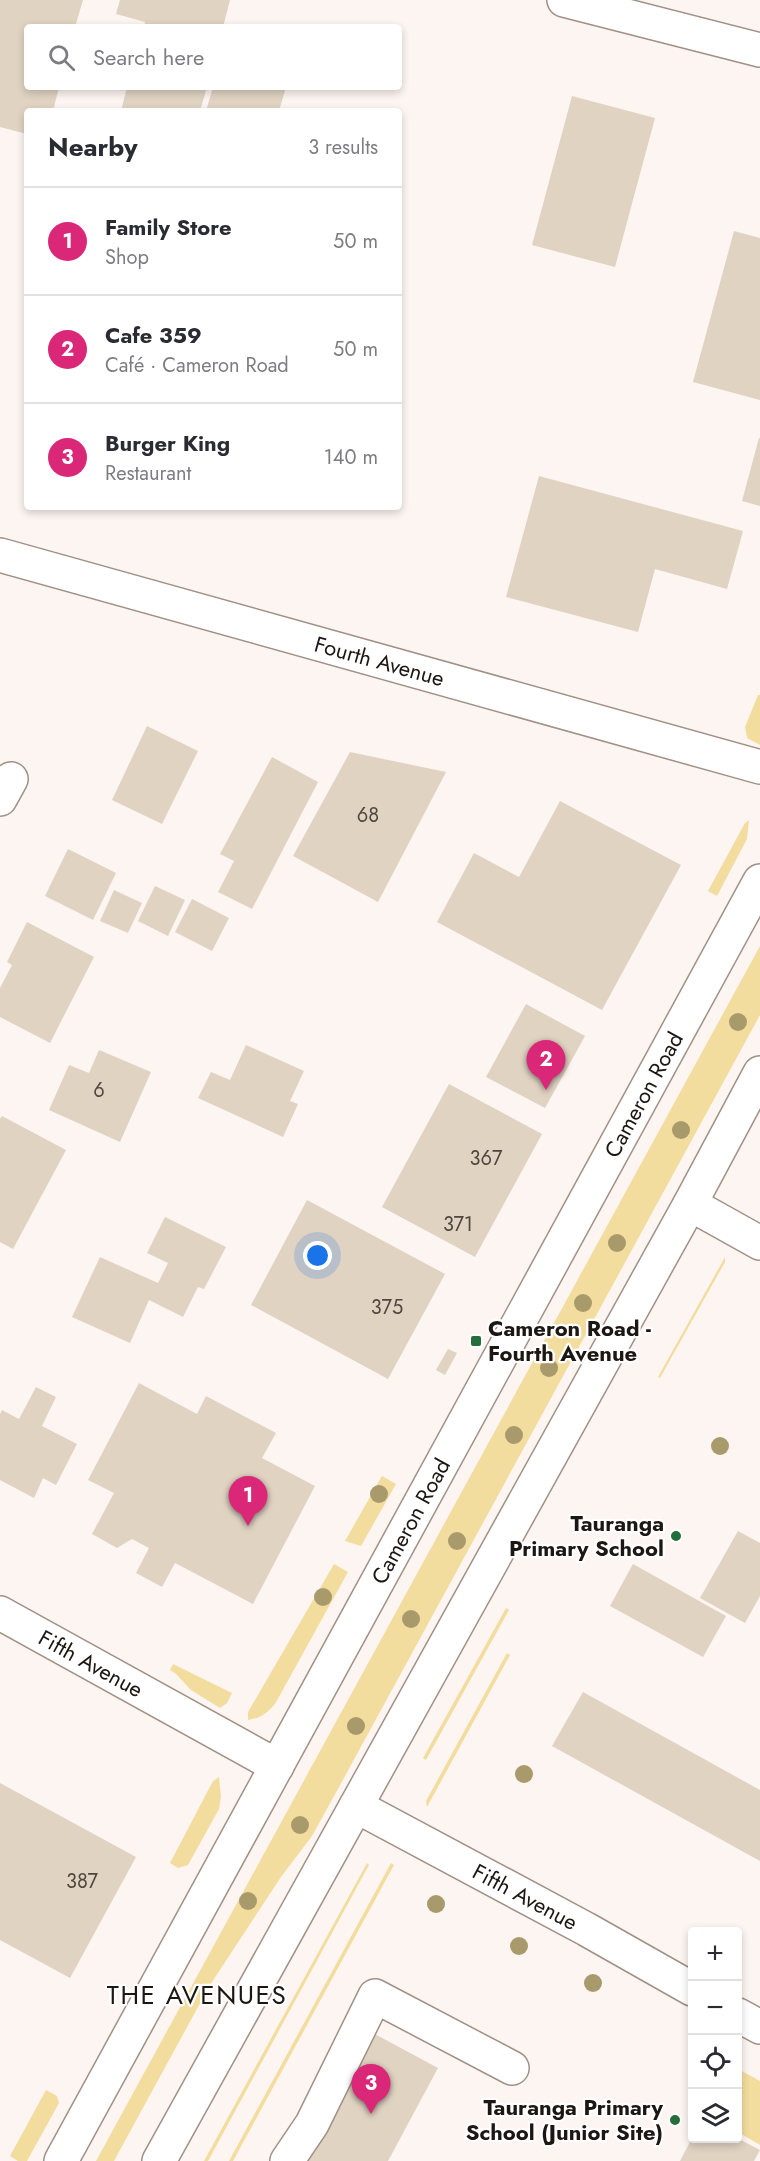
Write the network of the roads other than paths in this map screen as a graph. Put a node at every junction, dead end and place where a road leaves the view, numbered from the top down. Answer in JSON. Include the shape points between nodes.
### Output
{"nodes":[{"id":1,"x":564,"y":0,"type":"edge"},
{"id":2,"x":760,"y":50,"type":"edge"},
{"id":3,"x":0,"y":555,"type":"edge"},
{"id":4,"x":760,"y":767,"type":"edge"},
{"id":5,"x":760,"y":881,"type":"edge"},
{"id":6,"x":760,"y":1073,"type":"edge"},
{"id":7,"x":690,"y":1204,"type":"junction"},
{"id":8,"x":760,"y":1243,"type":"edge"},
{"id":9,"x":0,"y":1613,"type":"edge"},
{"id":10,"x":277,"y":1766,"type":"junction"},
{"id":11,"x":356,"y":1806,"type":"junction"},
{"id":12,"x":688,"y":1986,"type":"edge"},
{"id":13,"x":742,"y":2017,"type":"edge"},
{"id":14,"x":760,"y":2027,"type":"edge"},
{"id":15,"x":512,"y":2067,"type":"dead end"},
{"id":16,"x":61,"y":2161,"type":"edge"},
{"id":17,"x":159,"y":2161,"type":"edge"},
{"id":18,"x":287,"y":2161,"type":"edge"}],
"edges":[{"from":1,"to":2,"type":"main road"},
{"from":3,"to":4,"type":"main road","name":"Fourth Avenue"},
{"from":5,"to":10,"type":"main road","name":"Cameron Road"},
{"from":6,"to":7,"type":"main road"},
{"from":7,"to":8,"type":"main road"},
{"from":7,"to":11,"type":"main road"},
{"from":9,"to":10,"type":"main road","name":"Fifth Avenue"},
{"from":10,"to":16,"type":"main road","name":"Cameron Road"},
{"from":11,"to":12,"type":"main road","name":"Fifth Avenue"},
{"from":11,"to":17,"type":"main road"},
{"from":13,"to":14,"type":"main road"},
{"from":15,"to":18,"type":"main road","via":[[375,1996],[312,2124]]}]}
